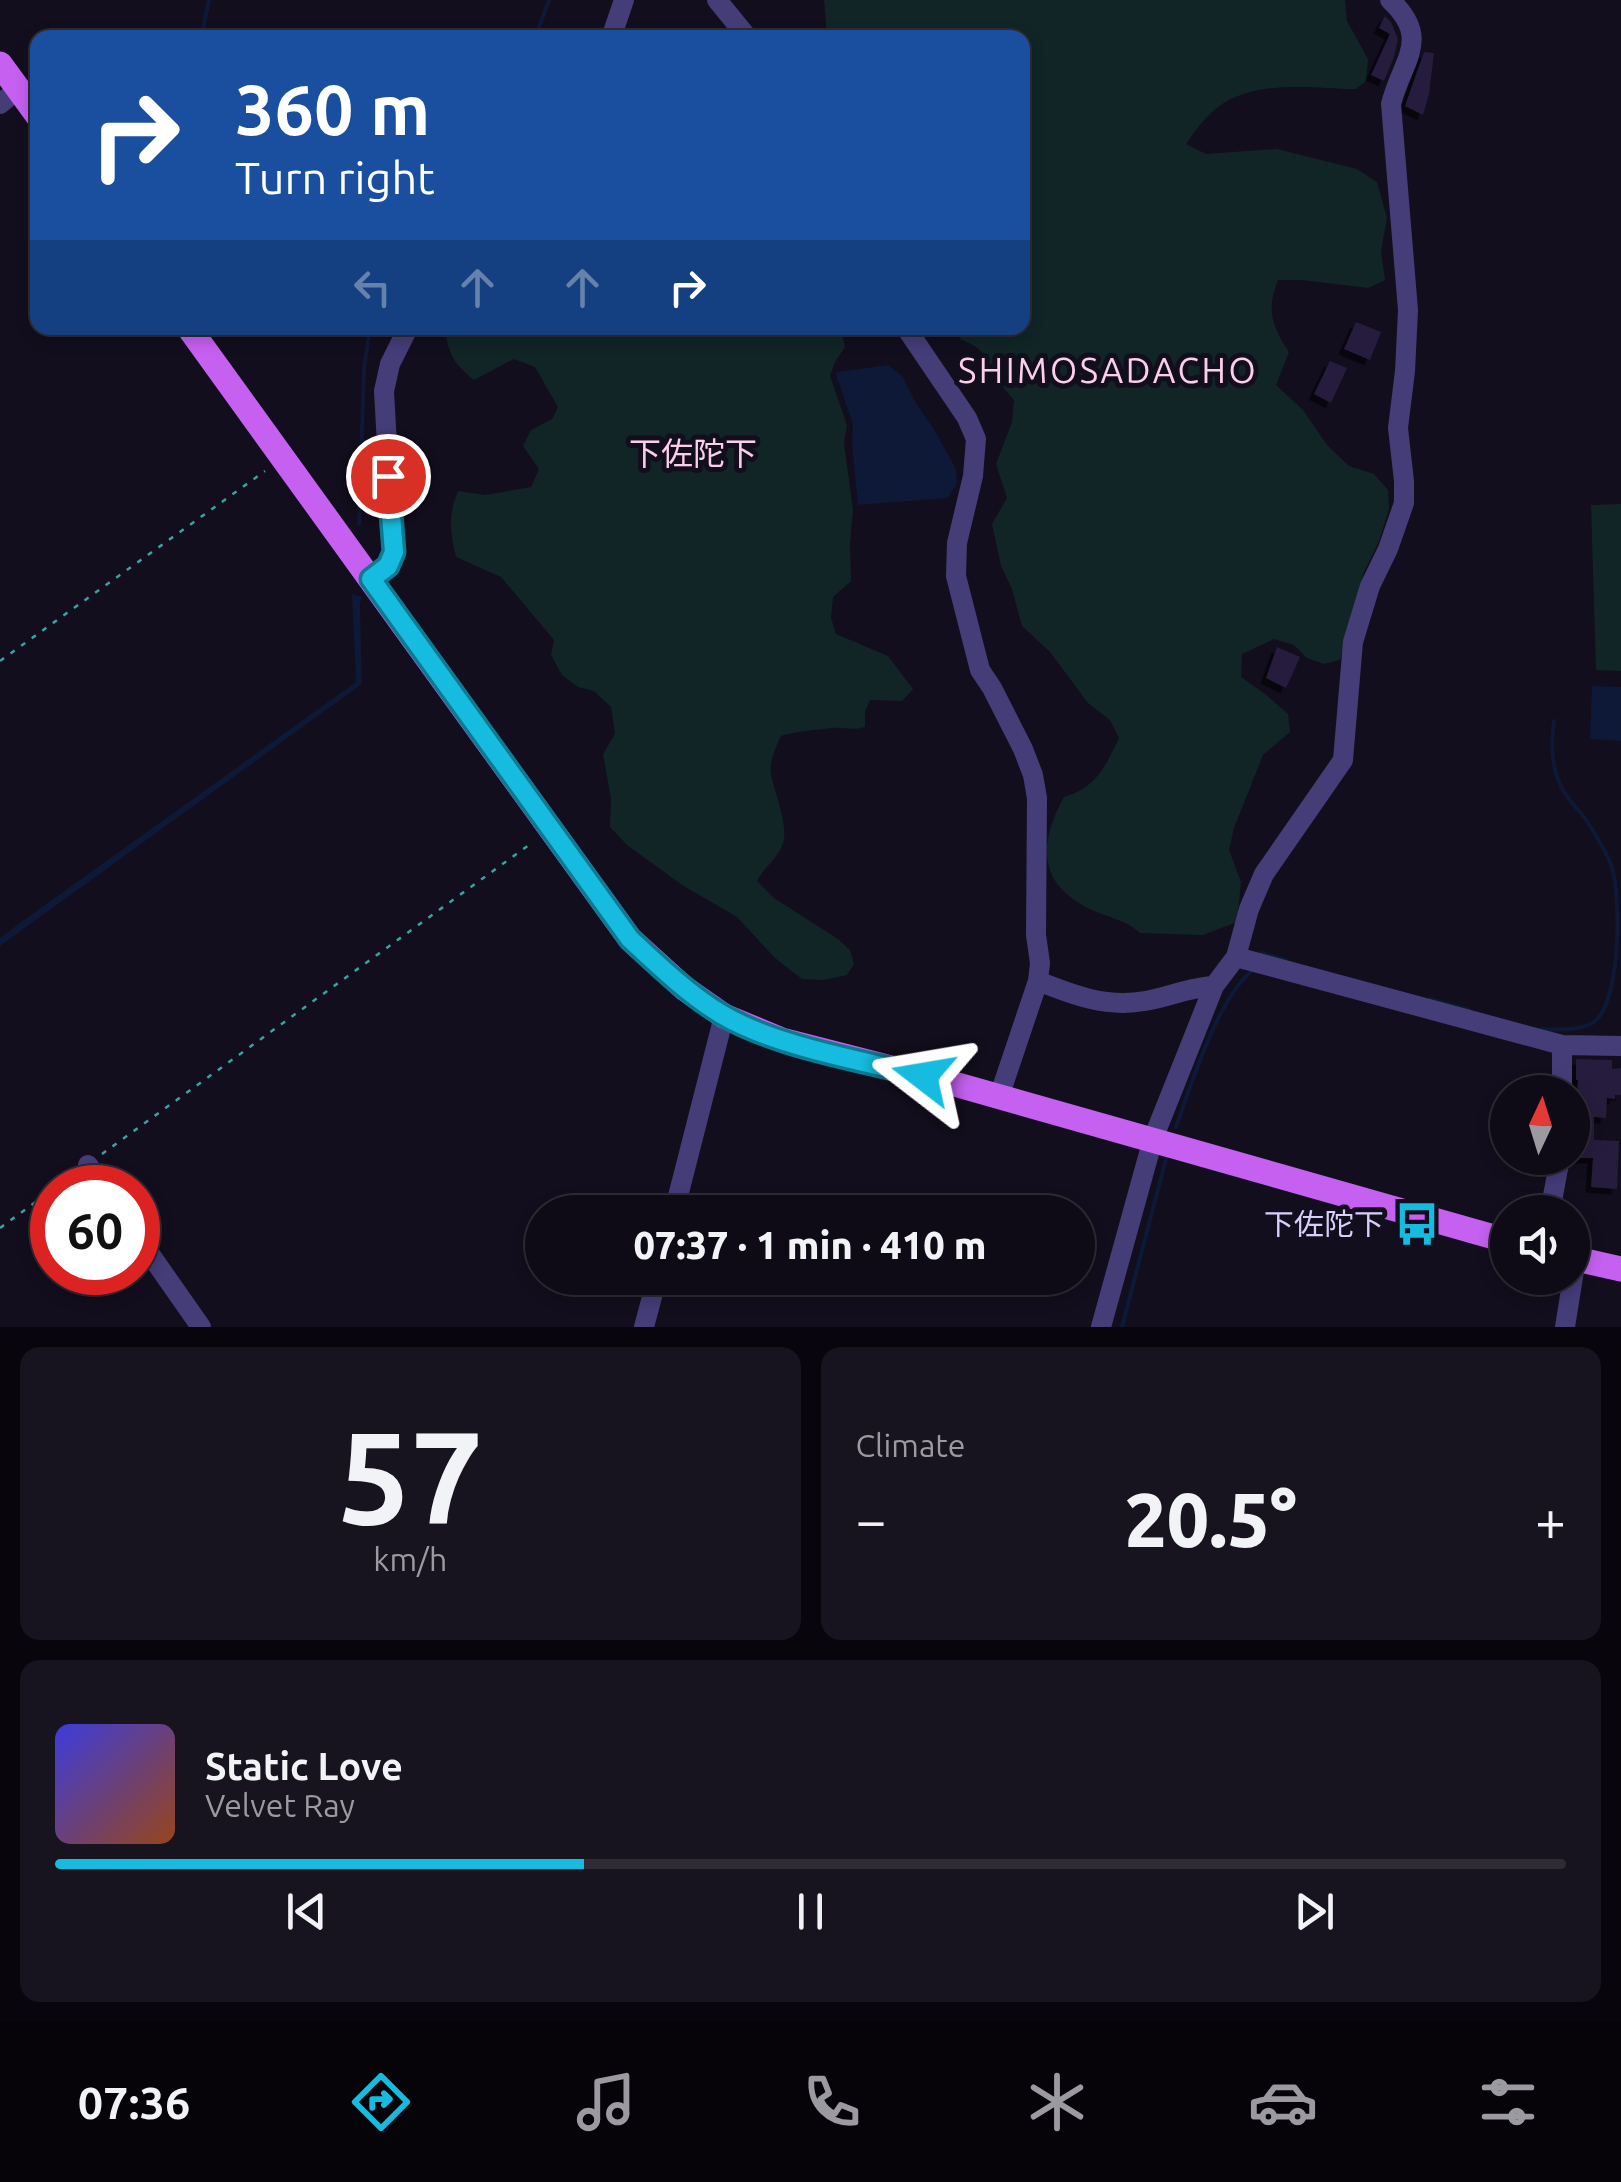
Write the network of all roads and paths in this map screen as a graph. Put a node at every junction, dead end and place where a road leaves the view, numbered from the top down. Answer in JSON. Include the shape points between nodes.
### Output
{"nodes":[{"id":1,"x":624,"y":0,"type":"edge"},
{"id":2,"x":717,"y":0,"type":"edge"},
{"id":3,"x":1390,"y":0,"type":"edge"},
{"id":4,"x":614,"y":30,"type":"edge"},
{"id":5,"x":741,"y":30,"type":"edge"},
{"id":6,"x":0,"y":64,"type":"edge"},
{"id":7,"x":9,"y":96,"type":"edge"},
{"id":8,"x":30,"y":110,"type":"edge"},
{"id":9,"x":194,"y":335,"type":"edge"},
{"id":10,"x":404,"y":335,"type":"edge"},
{"id":11,"x":911,"y":335,"type":"edge"},
{"id":12,"x":283,"y":459,"type":"junction"},
{"id":13,"x":371,"y":579,"type":"junction"},
{"id":14,"x":0,"y":661,"type":"edge"},
{"id":15,"x":550,"y":830,"type":"junction"},
{"id":16,"x":1236,"y":957,"type":"junction"},
{"id":17,"x":1038,"y":981,"type":"junction"},
{"id":18,"x":1214,"y":986,"type":"junction"},
{"id":19,"x":724,"y":1016,"type":"junction"},
{"id":20,"x":1562,"y":1045,"type":"junction"},
{"id":21,"x":1621,"y":1046,"type":"edge"},
{"id":22,"x":1562,"y":1075,"type":"edge"},
{"id":23,"x":999,"y":1096,"type":"junction"},
{"id":24,"x":1153,"y":1139,"type":"junction"},
{"id":25,"x":88,"y":1165,"type":"edge"},
{"id":26,"x":678,"y":1195,"type":"edge"},
{"id":27,"x":30,"y":1206,"type":"edge"},
{"id":28,"x":0,"y":1228,"type":"edge"},
{"id":29,"x":1490,"y":1236,"type":"edge"},
{"id":30,"x":1590,"y":1262,"type":"edge"},
{"id":31,"x":160,"y":1268,"type":"edge"},
{"id":32,"x":1621,"y":1269,"type":"edge"},
{"id":33,"x":652,"y":1295,"type":"edge"},
{"id":34,"x":1569,"y":1295,"type":"edge"},
{"id":35,"x":200,"y":1327,"type":"edge"},
{"id":36,"x":644,"y":1327,"type":"edge"},
{"id":37,"x":1101,"y":1327,"type":"edge"},
{"id":38,"x":1564,"y":1327,"type":"edge"}],
"edges":[{"from":1,"to":4,"type":"street"},
{"from":2,"to":5,"type":"street"},
{"from":3,"to":16,"type":"street","via":[[1411,26],[1411,54],[1390,104],[1408,310],[1398,428],[1404,504],[1354,642],[1343,760],[1264,874]]},
{"from":6,"to":7,"type":"main road"},
{"from":7,"to":8,"type":"main road"},
{"from":9,"to":12,"type":"main road"},
{"from":10,"to":13,"type":"street","via":[[384,391],[394,552]]},
{"from":11,"to":17,"type":"street","via":[[976,439],[956,576],[980,670],[1033,775]]},
{"from":12,"to":13,"type":"main road"},
{"from":12,"to":14,"type":"path"},
{"from":13,"to":15,"type":"main road"},
{"from":15,"to":19,"type":"main road","via":[[630,939]]},
{"from":15,"to":25,"type":"path"},
{"from":16,"to":18,"type":"street"},
{"from":16,"to":20,"type":"street"},
{"from":17,"to":18,"type":"street","via":[[1116,1004]]},
{"from":17,"to":23,"type":"street"},
{"from":18,"to":24,"type":"street"},
{"from":19,"to":23,"type":"main road","via":[[782,1040]]},
{"from":19,"to":26,"type":"street"},
{"from":20,"to":21,"type":"street"},
{"from":20,"to":22,"type":"street"},
{"from":23,"to":24,"type":"main road"},
{"from":24,"to":29,"type":"main road"},
{"from":24,"to":37,"type":"street"},
{"from":27,"to":28,"type":"path"},
{"from":30,"to":32,"type":"main road"},
{"from":31,"to":35,"type":"street"},
{"from":33,"to":36,"type":"street"},
{"from":34,"to":38,"type":"street"}]}
